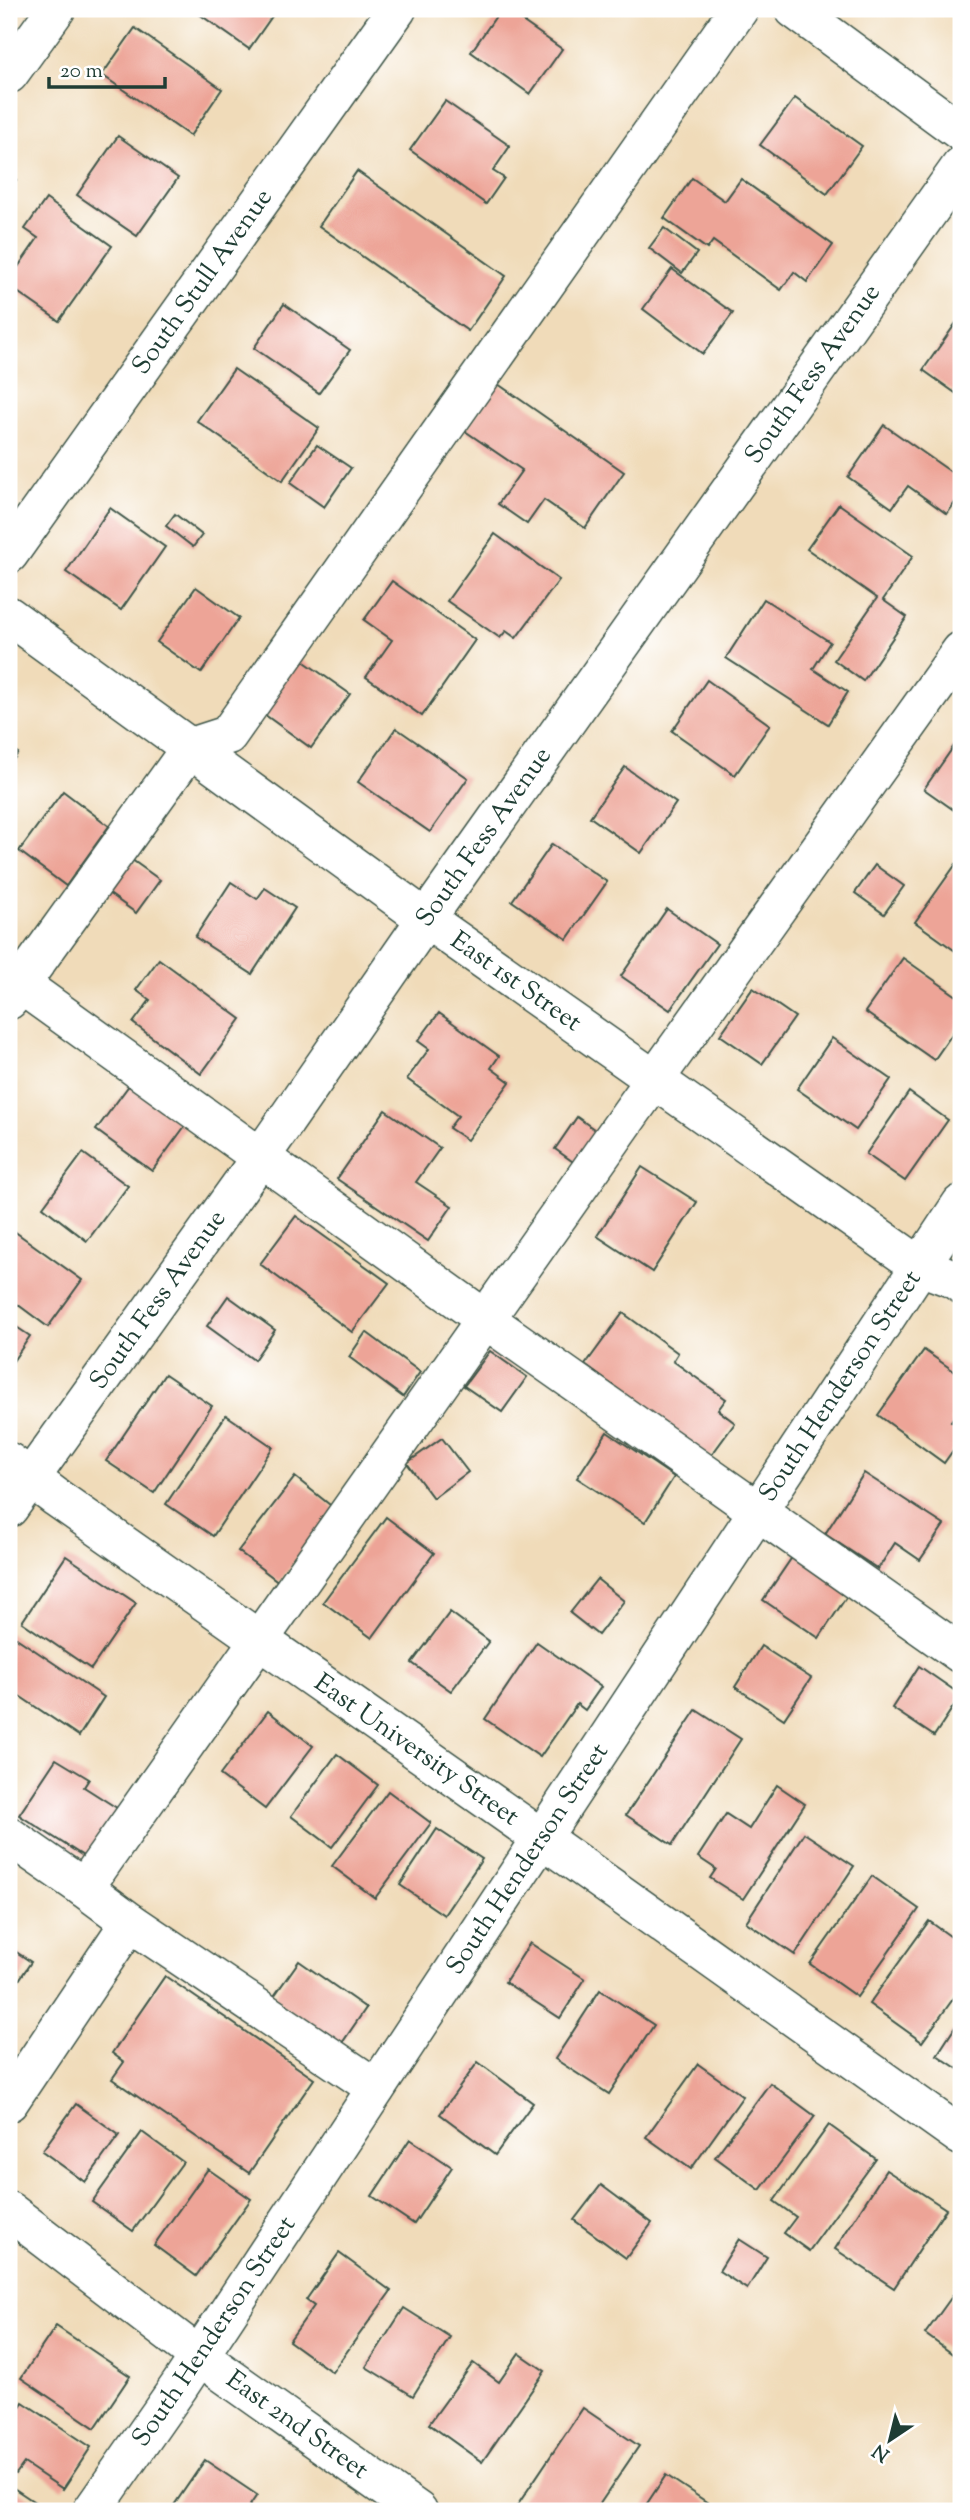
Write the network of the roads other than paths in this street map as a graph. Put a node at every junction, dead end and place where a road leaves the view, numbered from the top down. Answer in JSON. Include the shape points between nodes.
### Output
{"nodes":[{"id":1,"x":56,"y":9,"type":"edge"},
{"id":2,"x":397,"y":9,"type":"edge"},
{"id":3,"x":738,"y":9,"type":"edge"},
{"id":4,"x":794,"y":9,"type":"edge"},
{"id":5,"x":9,"y":74,"type":"edge"},
{"id":6,"x":961,"y":132,"type":"edge"},
{"id":7,"x":961,"y":166,"type":"edge"},
{"id":8,"x":9,"y":554,"type":"edge"},
{"id":9,"x":9,"y":616,"type":"edge"},
{"id":10,"x":961,"y":651,"type":"edge"},
{"id":11,"x":191,"y":747,"type":"junction"},
{"id":12,"x":426,"y":919,"type":"junction"},
{"id":13,"x":13,"y":987,"type":"edge"},
{"id":14,"x":654,"y":1080,"type":"junction"},
{"id":15,"x":260,"y":1158,"type":"junction"},
{"id":16,"x":961,"y":1204,"type":"edge"},
{"id":17,"x":920,"y":1266,"type":"junction"},
{"id":18,"x":961,"y":1284,"type":"edge"},
{"id":19,"x":485,"y":1319,"type":"junction"},
{"id":20,"x":20,"y":1470,"type":"edge"},
{"id":21,"x":9,"y":1508,"type":"edge"},
{"id":22,"x":758,"y":1511,"type":"junction"},
{"id":23,"x":258,"y":1639,"type":"junction"},
{"id":24,"x":961,"y":1654,"type":"edge"},
{"id":25,"x":9,"y":1836,"type":"edge"},
{"id":26,"x":541,"y":1838,"type":"junction"},
{"id":27,"x":84,"y":1888,"type":"junction"},
{"id":28,"x":130,"y":1922,"type":"junction"},
{"id":29,"x":376,"y":2088,"type":"junction"},
{"id":30,"x":9,"y":2102,"type":"edge"},
{"id":31,"x":961,"y":2136,"type":"edge"},
{"id":32,"x":9,"y":2211,"type":"edge"},
{"id":33,"x":199,"y":2356,"type":"junction"},
{"id":34,"x":92,"y":2511,"type":"edge"},
{"id":35,"x":418,"y":2511,"type":"edge"}],
"edges":[{"from":1,"to":5,"type":"street"},
{"from":2,"to":8,"type":"street","name":"South Stull Avenue"},
{"from":3,"to":11,"type":"street","via":[[228,735]]},
{"from":4,"to":6,"type":"street"},
{"from":7,"to":12,"type":"street","name":"South Fess Avenue"},
{"from":9,"to":11,"type":"street","name":"East 1st Street"},
{"from":10,"to":14,"type":"street"},
{"from":11,"to":12,"type":"street","name":"East 1st Street"},
{"from":11,"to":13,"type":"street"},
{"from":12,"to":14,"type":"street","name":"East 1st Street"},
{"from":12,"to":15,"type":"street","name":"South Fess Avenue"},
{"from":13,"to":15,"type":"street"},
{"from":14,"to":17,"type":"street","name":"East 1st Street"},
{"from":14,"to":19,"type":"street"},
{"from":15,"to":19,"type":"street"},
{"from":15,"to":20,"type":"street","name":"South Fess Avenue"},
{"from":16,"to":17,"type":"street","name":"South Henderson Street"},
{"from":17,"to":18,"type":"street","name":"East 1st Street"},
{"from":17,"to":22,"type":"street","name":"South Henderson Street"},
{"from":19,"to":22,"type":"street"},
{"from":19,"to":23,"type":"street"},
{"from":20,"to":21,"type":"street","name":"South Fess Avenue"},
{"from":20,"to":23,"type":"street","name":"East University Street"},
{"from":22,"to":24,"type":"street"},
{"from":22,"to":26,"type":"street","name":"South Henderson Street"},
{"from":23,"to":26,"type":"street","name":"East University Street"},
{"from":23,"to":27,"type":"street"},
{"from":25,"to":27,"type":"street"},
{"from":26,"to":29,"type":"street","name":"South Henderson Street"},
{"from":26,"to":31,"type":"street","name":"East University Street"},
{"from":27,"to":28,"type":"street"},
{"from":28,"to":29,"type":"street"},
{"from":28,"to":30,"type":"street"},
{"from":29,"to":33,"type":"street","name":"South Henderson Street"},
{"from":32,"to":33,"type":"street","name":"East 2nd Street"},
{"from":33,"to":34,"type":"street","name":"South Henderson Street"},
{"from":33,"to":35,"type":"street","name":"East 2nd Street"}]}
